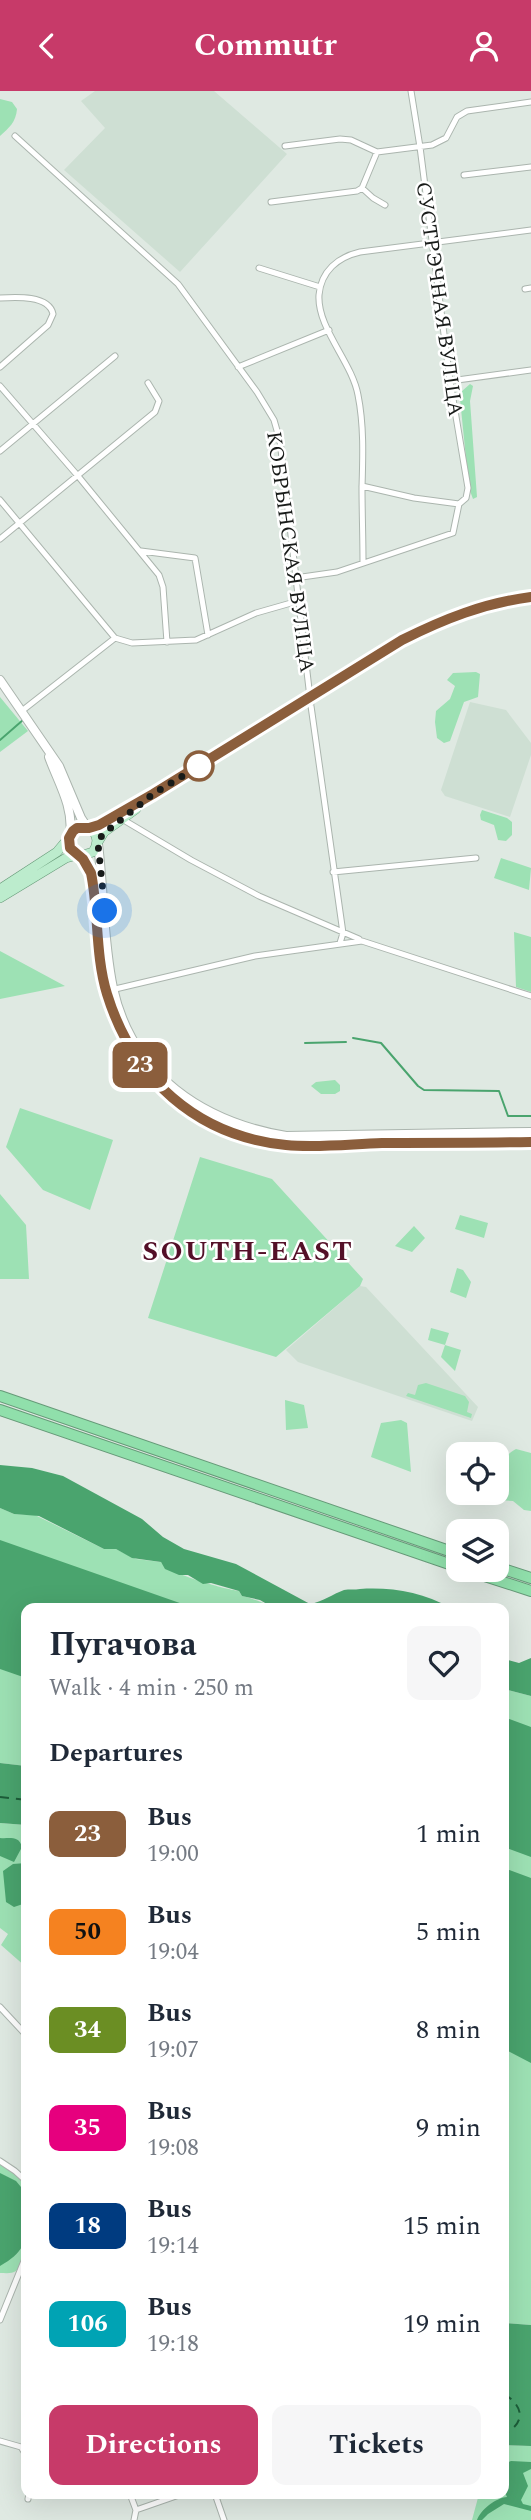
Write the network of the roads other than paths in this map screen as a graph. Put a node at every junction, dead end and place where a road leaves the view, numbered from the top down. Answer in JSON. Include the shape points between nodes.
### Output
{"nodes":[{"id":1,"x":411,"y":91,"type":"edge"},
{"id":2,"x":531,"y":102,"type":"edge"},
{"id":3,"x":15,"y":136,"type":"dead end"},
{"id":4,"x":285,"y":146,"type":"dead end"},
{"id":5,"x":420,"y":147,"type":"junction"},
{"id":6,"x":377,"y":152,"type":"junction"},
{"id":7,"x":531,"y":167,"type":"edge"},
{"id":8,"x":464,"y":175,"type":"dead end"},
{"id":9,"x":362,"y":188,"type":"junction"},
{"id":10,"x":271,"y":202,"type":"dead end"},
{"id":11,"x":386,"y":205,"type":"dead end"},
{"id":12,"x":531,"y":230,"type":"edge"},
{"id":13,"x":432,"y":243,"type":"junction"},
{"id":14,"x":259,"y":268,"type":"dead end"},
{"id":15,"x":320,"y":287,"type":"junction"},
{"id":16,"x":0,"y":298,"type":"edge"},
{"id":17,"x":329,"y":330,"type":"junction"},
{"id":18,"x":115,"y":355,"type":"dead end"},
{"id":19,"x":0,"y":367,"type":"edge"},
{"id":20,"x":238,"y":367,"type":"junction"},
{"id":21,"x":531,"y":370,"type":"edge"},
{"id":22,"x":450,"y":381,"type":"junction"},
{"id":23,"x":148,"y":383,"type":"dead end"},
{"id":24,"x":0,"y":386,"type":"edge"},
{"id":25,"x":32,"y":424,"type":"junction"},
{"id":26,"x":0,"y":451,"type":"edge"},
{"id":27,"x":78,"y":476,"type":"junction"},
{"id":28,"x":362,"y":486,"type":"junction"},
{"id":29,"x":0,"y":500,"type":"edge"},
{"id":30,"x":459,"y":504,"type":"junction"},
{"id":31,"x":20,"y":523,"type":"junction"},
{"id":32,"x":0,"y":539,"type":"edge"},
{"id":33,"x":140,"y":551,"type":"junction"},
{"id":34,"x":363,"y":562,"type":"junction"},
{"id":35,"x":295,"y":578,"type":"junction"},
{"id":36,"x":531,"y":597,"type":"edge"},
{"id":37,"x":298,"y":601,"type":"junction"},
{"id":38,"x":208,"y":635,"type":"junction"},
{"id":39,"x":115,"y":638,"type":"junction"},
{"id":40,"x":167,"y":642,"type":"junction"},
{"id":41,"x":0,"y":680,"type":"edge"},
{"id":42,"x":310,"y":698,"type":"junction"},
{"id":43,"x":23,"y":710,"type":"junction"},
{"id":44,"x":45,"y":744,"type":"junction"},
{"id":45,"x":153,"y":794,"type":"junction"},
{"id":46,"x":122,"y":819,"type":"junction"},
{"id":47,"x":88,"y":828,"type":"junction"},
{"id":48,"x":69,"y":837,"type":"junction"},
{"id":49,"x":98,"y":843,"type":"junction"},
{"id":50,"x":79,"y":855,"type":"junction"},
{"id":51,"x":476,"y":858,"type":"dead end"},
{"id":52,"x":333,"y":872,"type":"junction"},
{"id":53,"x":0,"y":890,"type":"edge"},
{"id":54,"x":0,"y":898,"type":"edge"},
{"id":55,"x":343,"y":933,"type":"junction"},
{"id":56,"x":362,"y":941,"type":"junction"},
{"id":57,"x":341,"y":943,"type":"junction"},
{"id":58,"x":109,"y":990,"type":"junction"},
{"id":59,"x":531,"y":996,"type":"edge"},
{"id":60,"x":531,"y":1132,"type":"edge"},
{"id":61,"x":339,"y":1135,"type":"junction"},
{"id":62,"x":531,"y":1142,"type":"edge"},
{"id":63,"x":339,"y":1144,"type":"junction"},
{"id":64,"x":0,"y":1396,"type":"edge"},
{"id":65,"x":16,"y":1402,"type":"junction"},
{"id":66,"x":0,"y":1410,"type":"edge"},
{"id":67,"x":12,"y":1414,"type":"junction"},
{"id":68,"x":362,"y":1522,"type":"junction"},
{"id":69,"x":394,"y":1532,"type":"junction"},
{"id":70,"x":358,"y":1534,"type":"junction"},
{"id":71,"x":390,"y":1544,"type":"junction"},
{"id":72,"x":446,"y":1550,"type":"edge"},
{"id":73,"x":446,"y":1563,"type":"edge"},
{"id":74,"x":509,"y":1571,"type":"edge"},
{"id":75,"x":531,"y":1578,"type":"edge"},
{"id":76,"x":503,"y":1582,"type":"edge"},
{"id":77,"x":531,"y":1591,"type":"edge"},
{"id":78,"x":0,"y":2007,"type":"edge"},
{"id":79,"x":21,"y":2030,"type":"edge"},
{"id":80,"x":0,"y":2161,"type":"edge"},
{"id":81,"x":21,"y":2175,"type":"edge"},
{"id":82,"x":21,"y":2268,"type":"edge"},
{"id":83,"x":0,"y":2320,"type":"edge"},
{"id":84,"x":0,"y":2441,"type":"edge"},
{"id":85,"x":21,"y":2447,"type":"edge"},
{"id":86,"x":132,"y":2499,"type":"edge"},
{"id":87,"x":167,"y":2499,"type":"edge"},
{"id":88,"x":217,"y":2499,"type":"edge"},
{"id":89,"x":136,"y":2509,"type":"junction"},
{"id":90,"x":134,"y":2520,"type":"edge"},
{"id":91,"x":224,"y":2520,"type":"edge"}],
"edges":[{"from":1,"to":5,"type":"street","name":"СУСТРЭЧНАЯ ВУЛІЦА"},
{"from":2,"to":5,"type":"street","via":[[467,111],[457,117],[442,141]]},
{"from":3,"to":20,"type":"street","name":"КОБРЫНСКАЯ ВУЛІЦА","via":[[178,284]]},
{"from":4,"to":6,"type":"street","via":[[345,139]]},
{"from":5,"to":6,"type":"street"},
{"from":5,"to":13,"type":"street","name":"СУСТРЭЧНАЯ ВУЛІЦА"},
{"from":6,"to":9,"type":"street"},
{"from":7,"to":8,"type":"street"},
{"from":9,"to":10,"type":"street"},
{"from":9,"to":11,"type":"street"},
{"from":12,"to":13,"type":"street"},
{"from":13,"to":15,"type":"street","via":[[347,256],[332,266]]},
{"from":13,"to":22,"type":"street","name":"СУСТРЭЧНАЯ ВУЛІЦА"},
{"from":14,"to":15,"type":"street"},
{"from":15,"to":17,"type":"street","via":[[320,309]]},
{"from":16,"to":19,"type":"street","via":[[43,301],[53,314],[48,325]]},
{"from":17,"to":20,"type":"street"},
{"from":17,"to":28,"type":"street","via":[[358,395]]},
{"from":18,"to":25,"type":"street"},
{"from":20,"to":35,"type":"street","name":"КОБРЫНСКАЯ ВУЛІЦА","via":[[278,433]]},
{"from":21,"to":22,"type":"street"},
{"from":22,"to":30,"type":"street","name":"СУСТРЭЧНАЯ ВУЛІЦА","via":[[468,488]]},
{"from":23,"to":27,"type":"street","via":[[159,401],[155,412]]},
{"from":24,"to":25,"type":"street"},
{"from":25,"to":26,"type":"street"},
{"from":25,"to":27,"type":"street"},
{"from":27,"to":31,"type":"street"},
{"from":27,"to":33,"type":"street"},
{"from":28,"to":30,"type":"street"},
{"from":28,"to":34,"type":"street"},
{"from":29,"to":31,"type":"street"},
{"from":30,"to":34,"type":"street","name":"СУСТРЭЧНАЯ ВУЛІЦА","via":[[453,533]]},
{"from":31,"to":32,"type":"street"},
{"from":31,"to":39,"type":"street"},
{"from":33,"to":38,"type":"street","via":[[195,558]]},
{"from":33,"to":40,"type":"street","via":[[163,583]]},
{"from":34,"to":35,"type":"street","via":[[337,572]]},
{"from":35,"to":37,"type":"street","name":"КОБРЫНСКАЯ ВУЛІЦА"},
{"from":36,"to":42,"type":"main road","via":[[443,619]]},
{"from":37,"to":38,"type":"street","via":[[256,613]]},
{"from":37,"to":42,"type":"street","name":"КОБРЫНСКАЯ ВУЛІЦА"},
{"from":38,"to":40,"type":"street"},
{"from":39,"to":40,"type":"street","via":[[129,643]]},
{"from":39,"to":43,"type":"street"},
{"from":41,"to":43,"type":"street"},
{"from":42,"to":45,"type":"main road"},
{"from":42,"to":52,"type":"street","name":"КОБРЫНСКАЯ ВУЛІЦА"},
{"from":43,"to":44,"type":"street"},
{"from":44,"to":47,"type":"street"},
{"from":44,"to":48,"type":"street","via":[[69,809]]},
{"from":45,"to":46,"type":"main road"},
{"from":45,"to":47,"type":"main road"},
{"from":46,"to":49,"type":"main road","via":[[104,832]]},
{"from":46,"to":55,"type":"street","via":[[226,879]]},
{"from":47,"to":48,"type":"main road","via":[[77,828]]},
{"from":47,"to":49,"type":"main road"},
{"from":48,"to":50,"type":"main road","via":[[70,848]]},
{"from":48,"to":53,"type":"main road","via":[[44,862]]},
{"from":49,"to":50,"type":"main road","via":[[93,852]]},
{"from":49,"to":58,"type":"street"},
{"from":50,"to":54,"type":"main road","via":[[66,858]]},
{"from":50,"to":58,"type":"street","via":[[92,876]]},
{"from":51,"to":52,"type":"street"},
{"from":52,"to":55,"type":"street","name":"КОБРЫНСКАЯ ВУЛІЦА"},
{"from":55,"to":56,"type":"street"},
{"from":55,"to":57,"type":"street","name":"КОБРЫНСКАЯ ВУЛІЦА"},
{"from":56,"to":57,"type":"street"},
{"from":56,"to":59,"type":"street"},
{"from":57,"to":58,"type":"street","via":[[255,956]]},
{"from":58,"to":61,"type":"street","via":[[148,1061],[195,1105],[266,1133]]},
{"from":58,"to":63,"type":"street","via":[[120,1031],[139,1063],[191,1112],[224,1129],[264,1141]]},
{"from":60,"to":61,"type":"street"},
{"from":61,"to":63,"type":"street"},
{"from":62,"to":63,"type":"street"},
{"from":64,"to":65,"type":"highway"},
{"from":65,"to":67,"type":"highway"},
{"from":65,"to":68,"type":"highway"},
{"from":66,"to":67,"type":"highway"},
{"from":67,"to":70,"type":"highway"},
{"from":68,"to":69,"type":"highway"},
{"from":68,"to":70,"type":"highway"},
{"from":69,"to":71,"type":"highway"},
{"from":69,"to":72,"type":"highway"},
{"from":70,"to":71,"type":"highway"},
{"from":71,"to":73,"type":"highway"},
{"from":74,"to":75,"type":"highway"},
{"from":76,"to":77,"type":"highway"},
{"from":78,"to":79,"type":"street"},
{"from":80,"to":81,"type":"street"},
{"from":82,"to":83,"type":"street"},
{"from":84,"to":85,"type":"street"},
{"from":86,"to":89,"type":"street"},
{"from":87,"to":89,"type":"street"},
{"from":88,"to":91,"type":"street"},
{"from":89,"to":90,"type":"street"}]}
